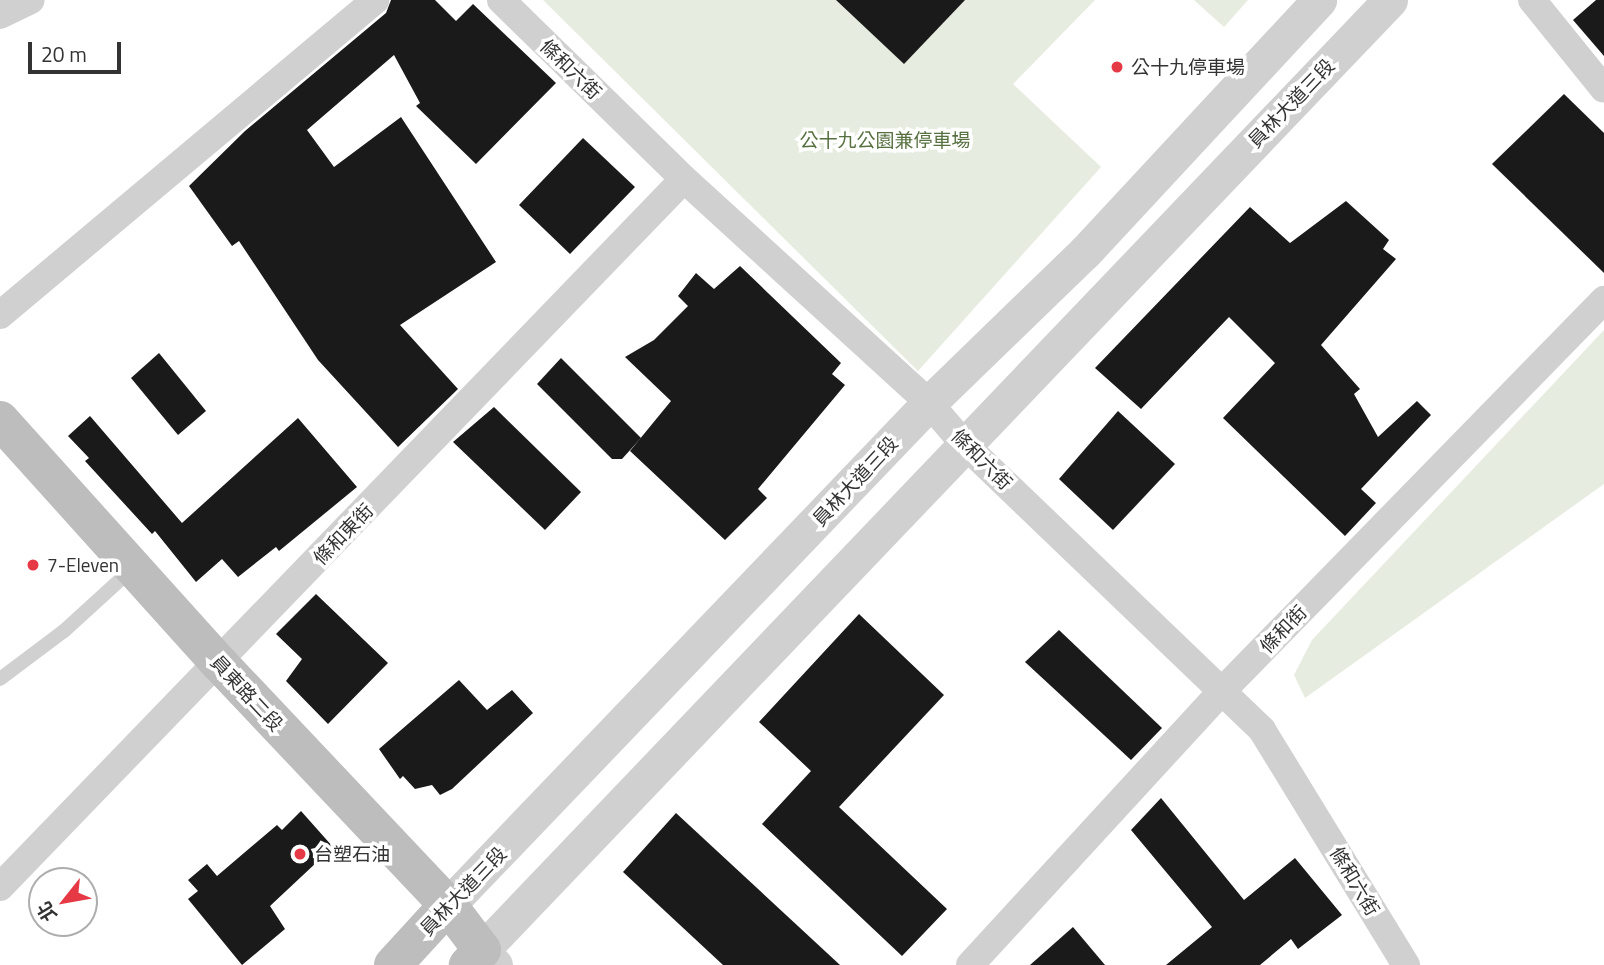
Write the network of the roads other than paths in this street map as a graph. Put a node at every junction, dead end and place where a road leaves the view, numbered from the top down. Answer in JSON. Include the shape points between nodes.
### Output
{"nodes":[{"id":1,"x":31,"y":0,"type":"edge"},
{"id":2,"x":375,"y":0,"type":"edge"},
{"id":3,"x":501,"y":0,"type":"edge"},
{"id":4,"x":1320,"y":0,"type":"edge"},
{"id":5,"x":1390,"y":0,"type":"edge"},
{"id":6,"x":1532,"y":0,"type":"edge"},
{"id":7,"x":0,"y":15,"type":"edge"},
{"id":8,"x":1604,"y":89,"type":"edge"},
{"id":9,"x":684,"y":179,"type":"junction"},
{"id":10,"x":1604,"y":300,"type":"edge"},
{"id":11,"x":0,"y":315,"type":"edge"},
{"id":12,"x":929,"y":403,"type":"junction"},
{"id":13,"x":0,"y":420,"type":"edge"},
{"id":14,"x":964,"y":444,"type":"junction"},
{"id":15,"x":134,"y":568,"type":"junction"},
{"id":16,"x":219,"y":663,"type":"junction"},
{"id":17,"x":0,"y":678,"type":"edge"},
{"id":18,"x":1224,"y":689,"type":"junction"},
{"id":19,"x":0,"y":887,"type":"edge"},
{"id":20,"x":448,"y":905,"type":"junction"},
{"id":21,"x":481,"y":960,"type":"edge"},
{"id":22,"x":393,"y":965,"type":"edge"},
{"id":23,"x":970,"y":965,"type":"edge"},
{"id":24,"x":1406,"y":965,"type":"edge"}],
"edges":[{"from":1,"to":7,"type":"street"},
{"from":2,"to":11,"type":"street"},
{"from":3,"to":9,"type":"street","name":"條和六街"},
{"from":4,"to":12,"type":"street","name":"員林大道三段","via":[[1085,252]]},
{"from":5,"to":14,"type":"street","name":"員林大道三段"},
{"from":6,"to":8,"type":"street"},
{"from":9,"to":12,"type":"street","name":"條和六街"},
{"from":9,"to":16,"type":"street","name":"條和東街"},
{"from":10,"to":18,"type":"street","name":"條和街"},
{"from":12,"to":14,"type":"street","name":"條和六街"},
{"from":12,"to":20,"type":"street","name":"員林大道三段"},
{"from":13,"to":15,"type":"main road","name":"員東路二段"},
{"from":14,"to":18,"type":"street","name":"條和六街"},
{"from":14,"to":21,"type":"street","name":"員林大道三段"},
{"from":15,"to":16,"type":"main road","name":"員東路二段"},
{"from":15,"to":17,"type":"lane","via":[[64,631]]},
{"from":16,"to":19,"type":"street","name":"條和東街"},
{"from":16,"to":20,"type":"main road","name":"員東路二段"},
{"from":18,"to":23,"type":"street","name":"條和街"},
{"from":18,"to":24,"type":"street","name":"條和六街","via":[[1262,730]]},
{"from":20,"to":21,"type":"main road","name":"員東路二段"},
{"from":20,"to":22,"type":"main road","name":"員林大道三段"}]}
